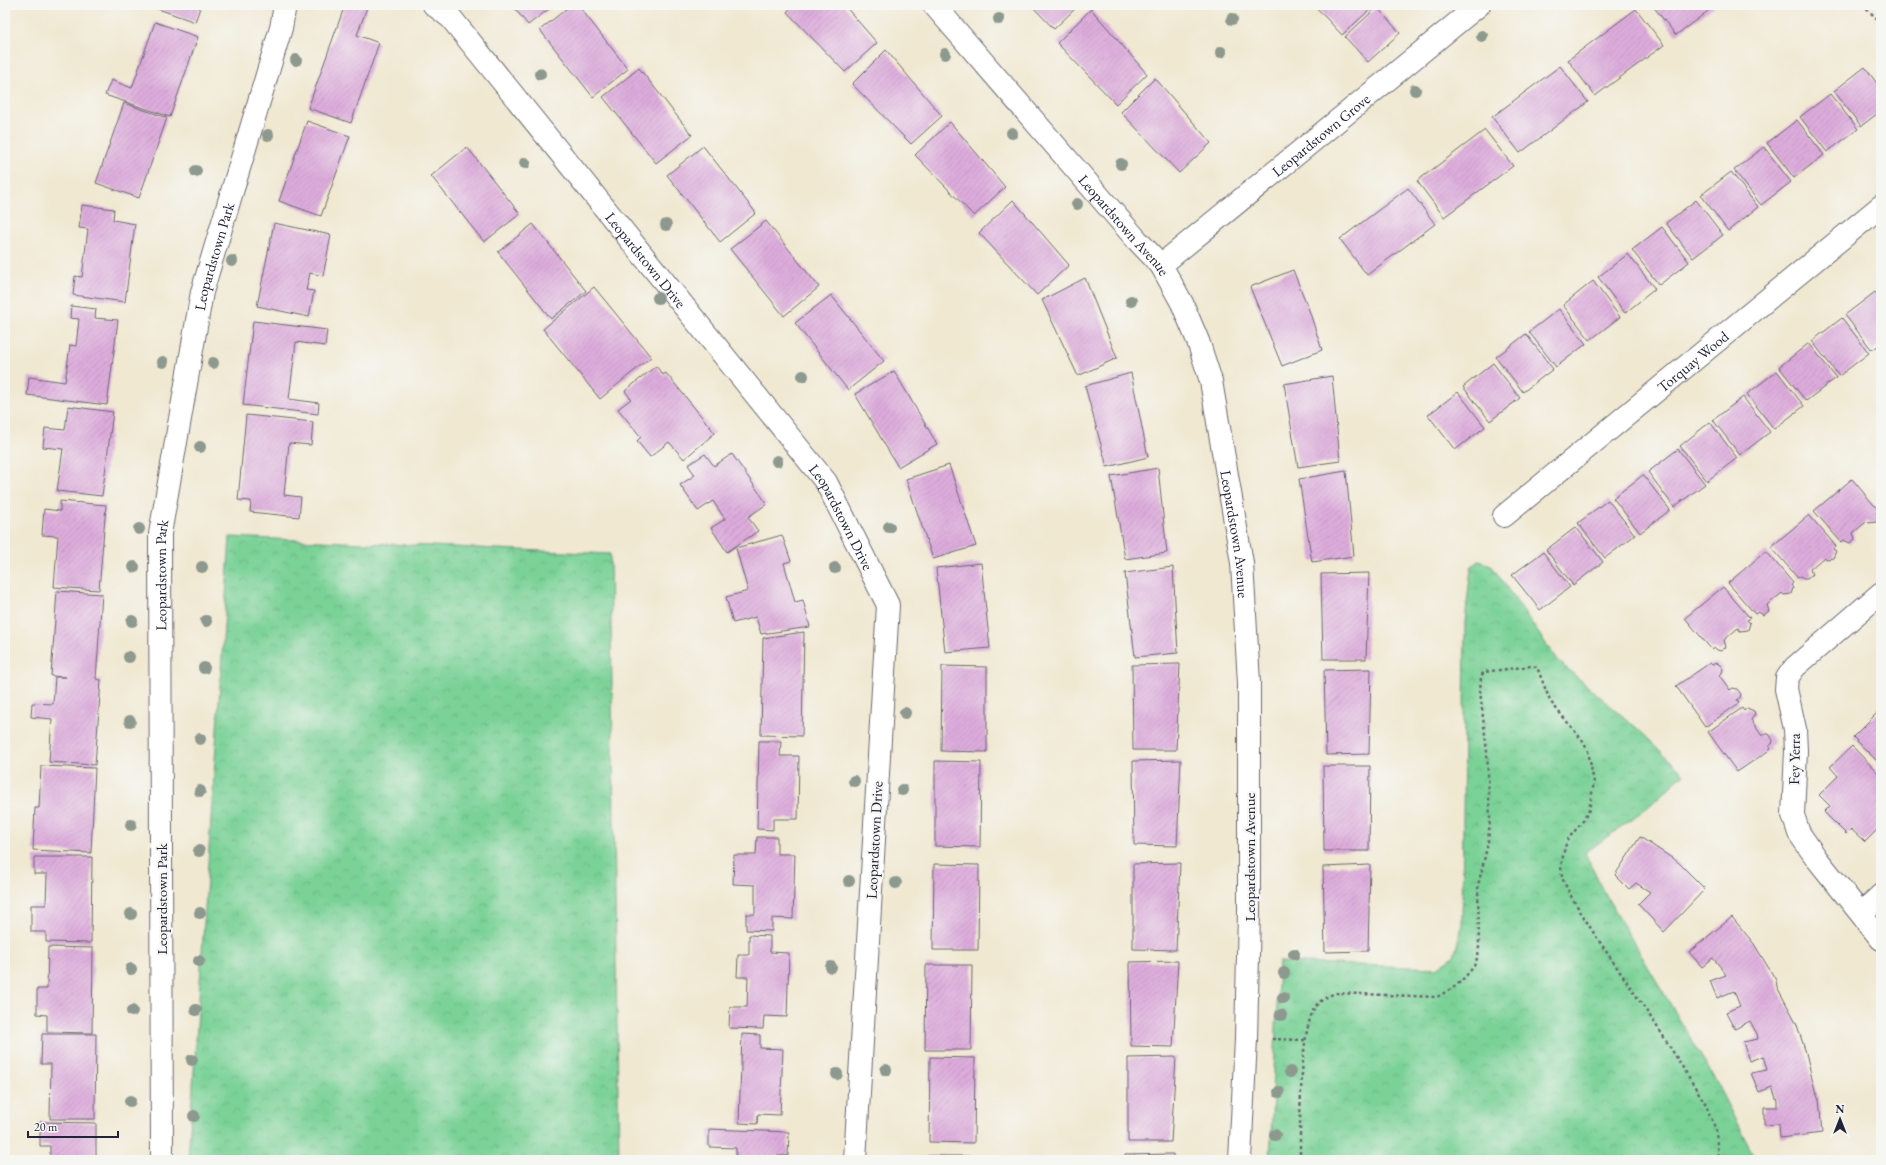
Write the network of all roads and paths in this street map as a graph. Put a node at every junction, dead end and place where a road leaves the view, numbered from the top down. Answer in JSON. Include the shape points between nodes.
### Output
{"nodes":[{"id":1,"x":285,"y":5,"type":"edge"},
{"id":2,"x":434,"y":5,"type":"edge"},
{"id":3,"x":934,"y":5,"type":"edge"},
{"id":4,"x":1862,"y":5,"type":"edge"},
{"id":5,"x":1469,"y":8,"type":"edge"},
{"id":6,"x":1881,"y":22,"type":"edge"},
{"id":7,"x":1881,"y":206,"type":"edge"},
{"id":8,"x":1161,"y":265,"type":"junction"},
{"id":9,"x":1504,"y":516,"type":"dead end"},
{"id":10,"x":1881,"y":593,"type":"edge"},
{"id":11,"x":1881,"y":895,"type":"edge"},
{"id":12,"x":1862,"y":913,"type":"junction"},
{"id":13,"x":1881,"y":939,"type":"edge"},
{"id":14,"x":1246,"y":1039,"type":"junction"},
{"id":15,"x":1305,"y":1040,"type":"junction"},
{"id":16,"x":162,"y":1160,"type":"edge"},
{"id":17,"x":855,"y":1160,"type":"edge"},
{"id":18,"x":1240,"y":1160,"type":"edge"},
{"id":19,"x":1300,"y":1160,"type":"edge"},
{"id":20,"x":1718,"y":1160,"type":"edge"}],
"edges":[{"from":1,"to":16,"type":"street","name":"Leopardstown Park","via":[[281,28],[202,292],[160,534]]},
{"from":2,"to":17,"type":"street","name":"Leopardstown Drive","via":[[451,18],[826,482],[888,605]]},
{"from":3,"to":8,"type":"street","name":"Leopardstown Avenue"},
{"from":4,"to":6,"type":"path"},
{"from":5,"to":8,"type":"street","name":"Leopardstown Grove"},
{"from":7,"to":9,"type":"street","name":"Torquay Wood"},
{"from":8,"to":14,"type":"street","name":"Leopardstown Avenue","via":[[1182,303],[1212,381],[1242,563],[1250,683]]},
{"from":10,"to":12,"type":"street","name":"Fey Yerra","via":[[1795,667],[1787,678],[1786,689],[1795,728],[1793,815],[1799,833]]},
{"from":11,"to":12,"type":"street"},
{"from":12,"to":13,"type":"street","name":"Fey Yerra"},
{"from":14,"to":15,"type":"path"},
{"from":14,"to":18,"type":"street","name":"Leopardstown Avenue"},
{"from":15,"to":19,"type":"path"},
{"from":15,"to":20,"type":"path","via":[[1310,1018],[1316,1006],[1335,993],[1438,997],[1456,986],[1474,966],[1479,946],[1478,886],[1488,843],[1490,818],[1481,676],[1484,672],[1504,668],[1537,667],[1550,701],[1588,751],[1594,782],[1589,810],[1565,847],[1561,866],[1562,878],[1593,932],[1705,1103],[1716,1130]]}]}
